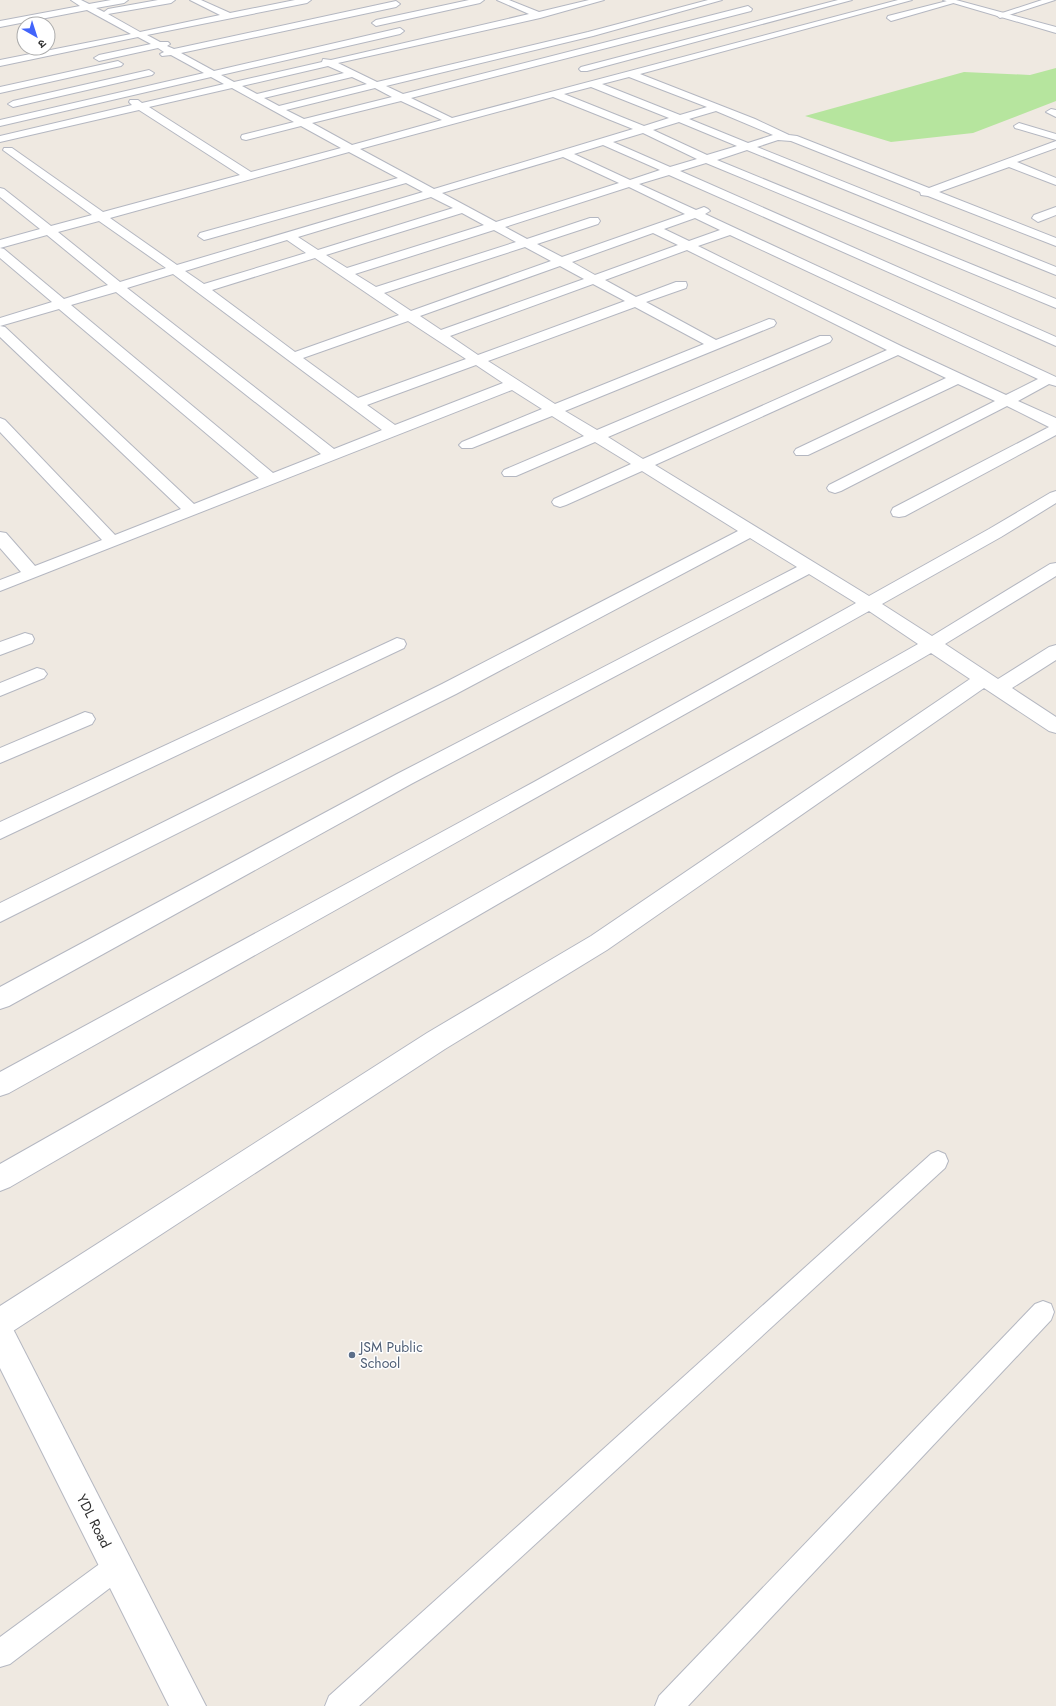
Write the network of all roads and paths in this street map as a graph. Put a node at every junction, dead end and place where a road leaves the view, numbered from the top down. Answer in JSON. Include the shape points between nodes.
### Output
{"nodes":[{"id":1,"x":75,"y":0,"type":"edge"},
{"id":2,"x":124,"y":0,"type":"edge"},
{"id":3,"x":171,"y":0,"type":"edge"},
{"id":4,"x":307,"y":0,"type":"edge"},
{"id":5,"x":372,"y":0,"type":"edge"},
{"id":6,"x":480,"y":0,"type":"edge"},
{"id":7,"x":600,"y":0,"type":"edge"},
{"id":8,"x":718,"y":0,"type":"edge"},
{"id":9,"x":848,"y":0,"type":"edge"},
{"id":10,"x":908,"y":0,"type":"edge"},
{"id":11,"x":1051,"y":0,"type":"edge"},
{"id":12,"x":950,"y":1,"type":"edge"},
{"id":13,"x":529,"y":2,"type":"dead end"},
{"id":14,"x":223,"y":3,"type":"dead end"},
{"id":15,"x":403,"y":3,"type":"dead end"},
{"id":16,"x":500,"y":4,"type":"edge"},
{"id":17,"x":193,"y":5,"type":"edge"},
{"id":18,"x":514,"y":5,"type":"junction"},
{"id":19,"x":207,"y":6,"type":"junction"},
{"id":20,"x":87,"y":7,"type":"junction"},
{"id":21,"x":748,"y":9,"type":"dead end"},
{"id":22,"x":100,"y":14,"type":"junction"},
{"id":23,"x":537,"y":14,"type":"junction"},
{"id":24,"x":1000,"y":15,"type":"junction"},
{"id":25,"x":0,"y":16,"type":"edge"},
{"id":26,"x":228,"y":16,"type":"junction"},
{"id":27,"x":550,"y":19,"type":"dead end"},
{"id":28,"x":133,"y":21,"type":"dead end"},
{"id":29,"x":11,"y":22,"type":"junction"},
{"id":30,"x":56,"y":22,"type":"edge"},
{"id":31,"x":879,"y":22,"type":"dead end"},
{"id":32,"x":0,"y":24,"type":"edge"},
{"id":33,"x":118,"y":24,"type":"junction"},
{"id":34,"x":246,"y":24,"type":"junction"},
{"id":35,"x":370,"y":24,"type":"dead end"},
{"id":36,"x":16,"y":25,"type":"edge"},
{"id":37,"x":103,"y":27,"type":"dead end"},
{"id":38,"x":577,"y":29,"type":"dead end"},
{"id":39,"x":16,"y":30,"type":"edge"},
{"id":40,"x":407,"y":30,"type":"dead end"},
{"id":41,"x":1056,"y":30,"type":"edge"},
{"id":42,"x":0,"y":33,"type":"edge"},
{"id":43,"x":264,"y":33,"type":"junction"},
{"id":44,"x":139,"y":34,"type":"junction"},
{"id":45,"x":590,"y":34,"type":"junction"},
{"id":46,"x":189,"y":39,"type":"dead end"},
{"id":47,"x":280,"y":40,"type":"dead end"},
{"id":48,"x":174,"y":42,"type":"dead end"},
{"id":49,"x":616,"y":43,"type":"junction"},
{"id":50,"x":291,"y":45,"type":"dead end"},
{"id":51,"x":158,"y":46,"type":"junction"},
{"id":52,"x":57,"y":51,"type":"junction"},
{"id":53,"x":171,"y":52,"type":"junction"},
{"id":54,"x":308,"y":53,"type":"junction"},
{"id":55,"x":644,"y":54,"type":"junction"},
{"id":56,"x":150,"y":57,"type":"dead end"},
{"id":57,"x":208,"y":60,"type":"dead end"},
{"id":58,"x":86,"y":61,"type":"dead end"},
{"id":59,"x":128,"y":62,"type":"dead end"},
{"id":60,"x":0,"y":63,"type":"edge"},
{"id":61,"x":192,"y":63,"type":"junction"},
{"id":62,"x":332,"y":63,"type":"junction"},
{"id":63,"x":668,"y":64,"type":"junction"},
{"id":64,"x":177,"y":67,"type":"dead end"},
{"id":65,"x":584,"y":69,"type":"dead end"},
{"id":66,"x":84,"y":72,"type":"junction"},
{"id":67,"x":155,"y":72,"type":"dead end"},
{"id":68,"x":212,"y":74,"type":"junction"},
{"id":69,"x":353,"y":74,"type":"junction"},
{"id":70,"x":631,"y":74,"type":"junction"},
{"id":71,"x":103,"y":83,"type":"junction"},
{"id":72,"x":593,"y":84,"type":"junction"},
{"id":73,"x":234,"y":85,"type":"junction"},
{"id":74,"x":376,"y":85,"type":"junction"},
{"id":75,"x":0,"y":90,"type":"edge"},
{"id":76,"x":122,"y":94,"type":"junction"},
{"id":77,"x":555,"y":94,"type":"junction"},
{"id":78,"x":256,"y":97,"type":"junction"},
{"id":79,"x":402,"y":97,"type":"junction"},
{"id":80,"x":141,"y":106,"type":"junction"},
{"id":81,"x":0,"y":107,"type":"edge"},
{"id":82,"x":715,"y":107,"type":"junction"},
{"id":83,"x":277,"y":109,"type":"junction"},
{"id":84,"x":681,"y":120,"type":"junction"},
{"id":85,"x":451,"y":121,"type":"junction"},
{"id":86,"x":302,"y":122,"type":"junction"},
{"id":87,"x":0,"y":123,"type":"edge"},
{"id":88,"x":1019,"y":126,"type":"dead end"},
{"id":89,"x":645,"y":130,"type":"junction"},
{"id":90,"x":785,"y":136,"type":"junction"},
{"id":91,"x":246,"y":137,"type":"dead end"},
{"id":92,"x":1056,"y":138,"type":"edge"},
{"id":93,"x":0,"y":139,"type":"edge"},
{"id":94,"x":605,"y":142,"type":"junction"},
{"id":95,"x":1056,"y":144,"type":"edge"},
{"id":96,"x":745,"y":146,"type":"junction"},
{"id":97,"x":350,"y":148,"type":"junction"},
{"id":98,"x":3,"y":150,"type":"edge"},
{"id":99,"x":566,"y":154,"type":"junction"},
{"id":100,"x":706,"y":158,"type":"junction"},
{"id":101,"x":1009,"y":163,"type":"junction"},
{"id":102,"x":668,"y":170,"type":"junction"},
{"id":103,"x":249,"y":176,"type":"junction"},
{"id":104,"x":407,"y":179,"type":"junction"},
{"id":105,"x":628,"y":182,"type":"junction"},
{"id":106,"x":1056,"y":182,"type":"edge"},
{"id":107,"x":0,"y":191,"type":"edge"},
{"id":108,"x":931,"y":191,"type":"junction"},
{"id":109,"x":434,"y":193,"type":"junction"},
{"id":110,"x":736,"y":200,"type":"junction"},
{"id":111,"x":892,"y":204,"type":"junction"},
{"id":112,"x":463,"y":209,"type":"junction"},
{"id":113,"x":1056,"y":211,"type":"edge"},
{"id":114,"x":697,"y":214,"type":"junction"},
{"id":115,"x":102,"y":216,"type":"junction"},
{"id":116,"x":1038,"y":218,"type":"dead end"},
{"id":117,"x":594,"y":220,"type":"dead end"},
{"id":118,"x":494,"y":225,"type":"junction"},
{"id":119,"x":654,"y":229,"type":"junction"},
{"id":120,"x":49,"y":230,"type":"junction"},
{"id":121,"x":732,"y":230,"type":"junction"},
{"id":122,"x":204,"y":236,"type":"dead end"},
{"id":123,"x":289,"y":236,"type":"junction"},
{"id":124,"x":1056,"y":242,"type":"edge"},
{"id":125,"x":527,"y":243,"type":"junction"},
{"id":126,"x":0,"y":244,"type":"edge"},
{"id":127,"x":688,"y":246,"type":"junction"},
{"id":128,"x":0,"y":252,"type":"edge"},
{"id":129,"x":316,"y":254,"type":"junction"},
{"id":130,"x":562,"y":262,"type":"junction"},
{"id":131,"x":176,"y":270,"type":"junction"},
{"id":132,"x":1056,"y":271,"type":"edge"},
{"id":133,"x":345,"y":273,"type":"junction"},
{"id":134,"x":594,"y":279,"type":"junction"},
{"id":135,"x":682,"y":285,"type":"dead end"},
{"id":136,"x":118,"y":287,"type":"junction"},
{"id":137,"x":202,"y":289,"type":"junction"},
{"id":138,"x":374,"y":292,"type":"junction"},
{"id":139,"x":635,"y":301,"type":"junction"},
{"id":140,"x":62,"y":304,"type":"junction"},
{"id":141,"x":1056,"y":304,"type":"edge"},
{"id":142,"x":409,"y":315,"type":"junction"},
{"id":143,"x":0,"y":322,"type":"edge"},
{"id":144,"x":769,"y":323,"type":"dead end"},
{"id":145,"x":0,"y":330,"type":"edge"},
{"id":146,"x":440,"y":335,"type":"junction"},
{"id":147,"x":825,"y":339,"type":"dead end"},
{"id":148,"x":1056,"y":342,"type":"edge"},
{"id":149,"x":714,"y":344,"type":"junction"},
{"id":150,"x":898,"y":350,"type":"junction"},
{"id":151,"x":293,"y":357,"type":"junction"},
{"id":152,"x":477,"y":360,"type":"junction"},
{"id":153,"x":958,"y":378,"type":"junction"},
{"id":154,"x":1053,"y":380,"type":"edge"},
{"id":155,"x":514,"y":384,"type":"junction"},
{"id":156,"x":1007,"y":401,"type":"junction"},
{"id":157,"x":357,"y":404,"type":"junction"},
{"id":158,"x":553,"y":410,"type":"junction"},
{"id":159,"x":0,"y":423,"type":"edge"},
{"id":160,"x":1056,"y":424,"type":"edge"},
{"id":161,"x":1056,"y":429,"type":"edge"},
{"id":162,"x":394,"y":432,"type":"junction"},
{"id":163,"x":595,"y":436,"type":"junction"},
{"id":164,"x":467,"y":445,"type":"dead end"},
{"id":165,"x":802,"y":452,"type":"dead end"},
{"id":166,"x":333,"y":456,"type":"junction"},
{"id":167,"x":642,"y":465,"type":"junction"},
{"id":168,"x":510,"y":473,"type":"dead end"},
{"id":169,"x":271,"y":480,"type":"junction"},
{"id":170,"x":835,"y":488,"type":"dead end"},
{"id":171,"x":1056,"y":496,"type":"edge"},
{"id":172,"x":560,"y":502,"type":"dead end"},
{"id":173,"x":192,"y":511,"type":"junction"},
{"id":174,"x":899,"y":512,"type":"dead end"},
{"id":175,"x":750,"y":531,"type":"junction"},
{"id":176,"x":0,"y":537,"type":"edge"},
{"id":177,"x":112,"y":542,"type":"junction"},
{"id":178,"x":810,"y":567,"type":"junction"},
{"id":179,"x":1056,"y":568,"type":"edge"},
{"id":180,"x":32,"y":574,"type":"junction"},
{"id":181,"x":0,"y":586,"type":"edge"},
{"id":182,"x":870,"y":604,"type":"junction"},
{"id":183,"x":25,"y":639,"type":"dead end"},
{"id":184,"x":397,"y":644,"type":"dead end"},
{"id":185,"x":932,"y":644,"type":"junction"},
{"id":186,"x":0,"y":649,"type":"edge"},
{"id":187,"x":1056,"y":651,"type":"edge"},
{"id":188,"x":37,"y":674,"type":"dead end"},
{"id":189,"x":992,"y":683,"type":"junction"},
{"id":190,"x":0,"y":690,"type":"edge"},
{"id":191,"x":85,"y":719,"type":"dead end"},
{"id":192,"x":1056,"y":726,"type":"edge"},
{"id":193,"x":0,"y":756,"type":"edge"},
{"id":194,"x":0,"y":831,"type":"edge"},
{"id":195,"x":0,"y":913,"type":"edge"},
{"id":196,"x":0,"y":999,"type":"edge"},
{"id":197,"x":0,"y":1086,"type":"edge"},
{"id":198,"x":938,"y":1161,"type":"dead end"},
{"id":199,"x":0,"y":1178,"type":"edge"},
{"id":200,"x":1043,"y":1312,"type":"dead end"},
{"id":201,"x":0,"y":1323,"type":"edge"},
{"id":202,"x":0,"y":1336,"type":"edge"},
{"id":203,"x":118,"y":1566,"type":"junction"},
{"id":204,"x":0,"y":1654,"type":"edge"},
{"id":205,"x":188,"y":1706,"type":"edge"},
{"id":206,"x":339,"y":1706,"type":"edge"},
{"id":207,"x":669,"y":1706,"type":"edge"}],
"edges":[{"from":1,"to":20,"type":"street"},
{"from":2,"to":20,"type":"street"},
{"from":3,"to":22,"type":"street"},
{"from":4,"to":26,"type":"street"},
{"from":5,"to":34,"type":"street"},
{"from":6,"to":35,"type":"street"},
{"from":7,"to":23,"type":"street"},
{"from":8,"to":45,"type":"street"},
{"from":9,"to":55,"type":"street"},
{"from":10,"to":63,"type":"street"},
{"from":11,"to":24,"type":"street"},
{"from":12,"to":24,"type":"street"},
{"from":12,"to":31,"type":"street"},
{"from":13,"to":18,"type":"street"},
{"from":14,"to":19,"type":"street"},
{"from":15,"to":43,"type":"street"},
{"from":16,"to":18,"type":"street"},
{"from":17,"to":19,"type":"street"},
{"from":18,"to":23,"type":"street"},
{"from":19,"to":26,"type":"street"},
{"from":20,"to":22,"type":"street"},
{"from":20,"to":29,"type":"street"},
{"from":21,"to":49,"type":"street"},
{"from":22,"to":30,"type":"street"},
{"from":22,"to":33,"type":"street"},
{"from":23,"to":27,"type":"street"},
{"from":23,"to":62,"type":"street"},
{"from":24,"to":41,"type":"street"},
{"from":25,"to":29,"type":"street"},
{"from":26,"to":34,"type":"street"},
{"from":26,"to":44,"type":"street"},
{"from":28,"to":33,"type":"street"},
{"from":29,"to":32,"type":"street"},
{"from":29,"to":36,"type":"street"},
{"from":33,"to":37,"type":"street"},
{"from":33,"to":44,"type":"street"},
{"from":34,"to":43,"type":"street"},
{"from":34,"to":46,"type":"street"},
{"from":38,"to":45,"type":"street"},
{"from":39,"to":42,"type":"street"},
{"from":40,"to":54,"type":"street"},
{"from":43,"to":47,"type":"street"},
{"from":43,"to":53,"type":"street"},
{"from":44,"to":51,"type":"street"},
{"from":44,"to":52,"type":"street"},
{"from":45,"to":49,"type":"street"},
{"from":45,"to":74,"type":"street"},
{"from":48,"to":51,"type":"street"},
{"from":49,"to":55,"type":"street"},
{"from":49,"to":79,"type":"street"},
{"from":50,"to":54,"type":"street"},
{"from":51,"to":53,"type":"street"},
{"from":51,"to":58,"type":"street"},
{"from":52,"to":60,"type":"street"},
{"from":52,"to":66,"type":"street"},
{"from":53,"to":56,"type":"street"},
{"from":53,"to":61,"type":"street"},
{"from":54,"to":62,"type":"street"},
{"from":54,"to":68,"type":"street"},
{"from":55,"to":63,"type":"street"},
{"from":55,"to":65,"type":"street"},
{"from":57,"to":61,"type":"street"},
{"from":59,"to":66,"type":"street"},
{"from":61,"to":64,"type":"street"},
{"from":61,"to":68,"type":"street"},
{"from":62,"to":69,"type":"street"},
{"from":62,"to":73,"type":"street"},
{"from":63,"to":70,"type":"street"},
{"from":66,"to":71,"type":"street"},
{"from":66,"to":75,"type":"street"},
{"from":67,"to":71,"type":"street"},
{"from":68,"to":73,"type":"street"},
{"from":68,"to":76,"type":"street"},
{"from":69,"to":74,"type":"street"},
{"from":69,"to":78,"type":"street"},
{"from":70,"to":72,"type":"street"},
{"from":70,"to":82,"type":"street"},
{"from":71,"to":76,"type":"street"},
{"from":71,"to":81,"type":"street"},
{"from":72,"to":77,"type":"street"},
{"from":72,"to":84,"type":"street"},
{"from":73,"to":78,"type":"street"},
{"from":73,"to":80,"type":"street"},
{"from":74,"to":79,"type":"street"},
{"from":74,"to":83,"type":"street"},
{"from":76,"to":80,"type":"street"},
{"from":76,"to":87,"type":"street"},
{"from":77,"to":85,"type":"street"},
{"from":77,"to":89,"type":"street"},
{"from":78,"to":83,"type":"street"},
{"from":79,"to":85,"type":"street"},
{"from":79,"to":86,"type":"street"},
{"from":80,"to":93,"type":"street"},
{"from":80,"to":103,"type":"street"},
{"from":82,"to":84,"type":"street","via":[[713,110]]},
{"from":82,"to":90,"type":"street"},
{"from":83,"to":86,"type":"street"},
{"from":84,"to":89,"type":"street"},
{"from":84,"to":96,"type":"street"},
{"from":85,"to":97,"type":"street"},
{"from":86,"to":91,"type":"street"},
{"from":86,"to":97,"type":"street"},
{"from":88,"to":92,"type":"street"},
{"from":89,"to":94,"type":"street"},
{"from":89,"to":100,"type":"street"},
{"from":90,"to":96,"type":"street"},
{"from":90,"to":108,"type":"street"},
{"from":94,"to":99,"type":"street"},
{"from":94,"to":102,"type":"street"},
{"from":95,"to":101,"type":"street"},
{"from":96,"to":100,"type":"street"},
{"from":96,"to":111,"type":"street"},
{"from":97,"to":103,"type":"street"},
{"from":97,"to":104,"type":"street"},
{"from":98,"to":115,"type":"street"},
{"from":99,"to":105,"type":"street"},
{"from":99,"to":109,"type":"street"},
{"from":100,"to":102,"type":"street"},
{"from":100,"to":141,"type":"street"},
{"from":101,"to":106,"type":"street"},
{"from":101,"to":108,"type":"street"},
{"from":102,"to":105,"type":"street"},
{"from":102,"to":110,"type":"street"},
{"from":103,"to":115,"type":"street"},
{"from":104,"to":109,"type":"street"},
{"from":104,"to":122,"type":"street"},
{"from":105,"to":114,"type":"street"},
{"from":105,"to":118,"type":"street"},
{"from":107,"to":120,"type":"street"},
{"from":108,"to":111,"type":"street"},
{"from":108,"to":124,"type":"street"},
{"from":109,"to":112,"type":"street"},
{"from":109,"to":123,"type":"street"},
{"from":110,"to":114,"type":"street"},
{"from":110,"to":148,"type":"street"},
{"from":111,"to":132,"type":"street"},
{"from":112,"to":118,"type":"street"},
{"from":112,"to":129,"type":"street"},
{"from":113,"to":116,"type":"street"},
{"from":114,"to":119,"type":"street"},
{"from":114,"to":121,"type":"street"},
{"from":115,"to":120,"type":"street"},
{"from":115,"to":131,"type":"street"},
{"from":117,"to":125,"type":"street"},
{"from":118,"to":125,"type":"street"},
{"from":118,"to":133,"type":"street"},
{"from":119,"to":127,"type":"street"},
{"from":119,"to":130,"type":"street"},
{"from":120,"to":126,"type":"street"},
{"from":120,"to":136,"type":"street"},
{"from":121,"to":127,"type":"street"},
{"from":121,"to":154,"type":"street"},
{"from":123,"to":129,"type":"street"},
{"from":123,"to":131,"type":"street"},
{"from":125,"to":130,"type":"street"},
{"from":125,"to":138,"type":"street"},
{"from":127,"to":134,"type":"street"},
{"from":127,"to":150,"type":"street"},
{"from":128,"to":140,"type":"street"},
{"from":129,"to":133,"type":"street"},
{"from":129,"to":137,"type":"street"},
{"from":130,"to":134,"type":"street"},
{"from":130,"to":142,"type":"street"},
{"from":131,"to":136,"type":"street"},
{"from":131,"to":137,"type":"street"},
{"from":133,"to":138,"type":"street"},
{"from":134,"to":139,"type":"street"},
{"from":134,"to":146,"type":"street"},
{"from":135,"to":139,"type":"street"},
{"from":136,"to":140,"type":"street"},
{"from":136,"to":166,"type":"street"},
{"from":137,"to":151,"type":"street"},
{"from":138,"to":142,"type":"street"},
{"from":139,"to":149,"type":"street"},
{"from":139,"to":152,"type":"street"},
{"from":140,"to":143,"type":"street"},
{"from":140,"to":169,"type":"street"},
{"from":142,"to":146,"type":"street"},
{"from":142,"to":151,"type":"street"},
{"from":144,"to":149,"type":"street"},
{"from":145,"to":173,"type":"street"},
{"from":146,"to":152,"type":"street"},
{"from":147,"to":163,"type":"street"},
{"from":149,"to":158,"type":"street"},
{"from":150,"to":153,"type":"street"},
{"from":150,"to":167,"type":"street"},
{"from":151,"to":157,"type":"street"},
{"from":152,"to":155,"type":"street"},
{"from":152,"to":157,"type":"street"},
{"from":153,"to":156,"type":"street"},
{"from":153,"to":165,"type":"street"},
{"from":154,"to":156,"type":"street"},
{"from":155,"to":158,"type":"street"},
{"from":155,"to":162,"type":"street"},
{"from":156,"to":160,"type":"street"},
{"from":156,"to":170,"type":"street"},
{"from":157,"to":162,"type":"street"},
{"from":158,"to":163,"type":"street"},
{"from":158,"to":164,"type":"street"},
{"from":159,"to":177,"type":"street"},
{"from":161,"to":174,"type":"street"},
{"from":162,"to":166,"type":"street"},
{"from":163,"to":167,"type":"street"},
{"from":163,"to":168,"type":"street"},
{"from":166,"to":169,"type":"street"},
{"from":167,"to":172,"type":"street"},
{"from":167,"to":175,"type":"street"},
{"from":169,"to":173,"type":"street"},
{"from":171,"to":182,"type":"street"},
{"from":173,"to":177,"type":"street"},
{"from":175,"to":178,"type":"street"},
{"from":175,"to":195,"type":"street","via":[[449,689]]},
{"from":176,"to":180,"type":"street"},
{"from":177,"to":180,"type":"street"},
{"from":178,"to":182,"type":"street"},
{"from":178,"to":196,"type":"street","via":[[404,779]]},
{"from":179,"to":185,"type":"street"},
{"from":180,"to":181,"type":"street"},
{"from":182,"to":185,"type":"street"},
{"from":182,"to":197,"type":"street"},
{"from":183,"to":186,"type":"street"},
{"from":184,"to":194,"type":"street"},
{"from":185,"to":189,"type":"street"},
{"from":185,"to":199,"type":"street"},
{"from":187,"to":189,"type":"street"},
{"from":188,"to":190,"type":"street"},
{"from":189,"to":192,"type":"street"},
{"from":189,"to":201,"type":"street","via":[[599,943],[436,1041]]},
{"from":191,"to":193,"type":"street"},
{"from":198,"to":206,"type":"lane"},
{"from":200,"to":207,"type":"lane"},
{"from":202,"to":203,"type":"street","name":"YDL Road"},
{"from":203,"to":204,"type":"lane"},
{"from":203,"to":205,"type":"street","name":"YDL Road"}]}
